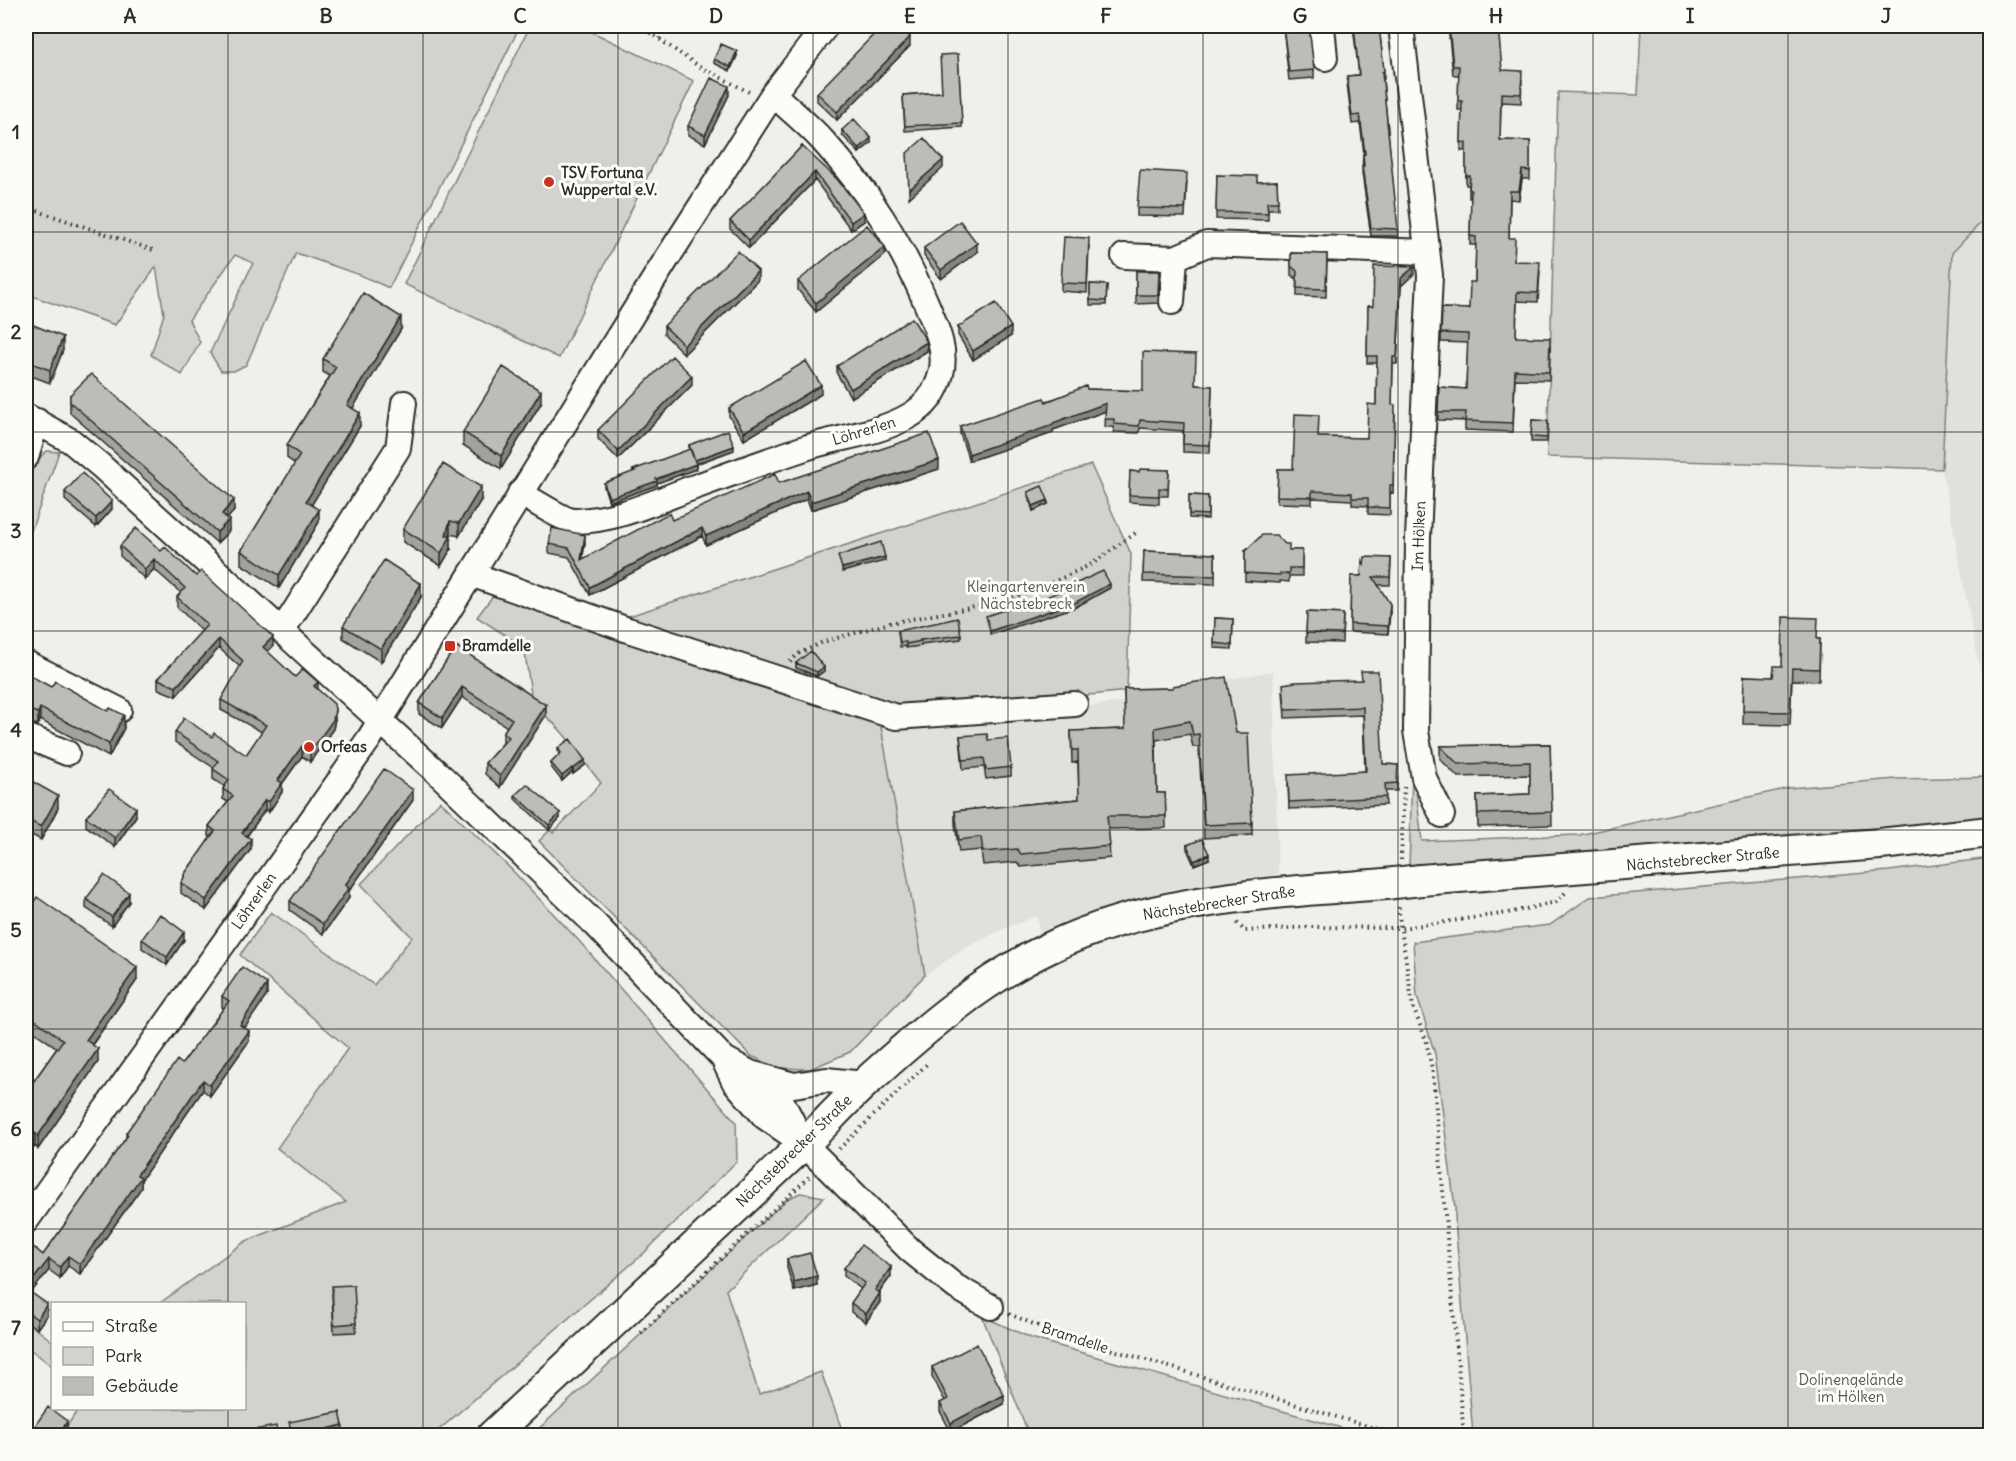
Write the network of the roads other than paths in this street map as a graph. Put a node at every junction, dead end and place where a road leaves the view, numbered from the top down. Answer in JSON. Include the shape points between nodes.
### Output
{"nodes":[{"id":1,"x":826,"y":26,"type":"edge"},
{"id":2,"x":1322,"y":26,"type":"edge"},
{"id":3,"x":1401,"y":26,"type":"edge"},
{"id":4,"x":1325,"y":58,"type":"dead end"},
{"id":5,"x":770,"y":98,"type":"junction"},
{"id":6,"x":1427,"y":252,"type":"junction"},
{"id":7,"x":1124,"y":256,"type":"dead end"},
{"id":8,"x":1175,"y":258,"type":"junction"},
{"id":9,"x":1172,"y":302,"type":"dead end"},
{"id":10,"x":405,"y":403,"type":"dead end"},
{"id":11,"x":31,"y":418,"type":"edge"},
{"id":12,"x":26,"y":457,"type":"edge"},
{"id":13,"x":520,"y":493,"type":"junction"},
{"id":14,"x":471,"y":574,"type":"junction"},
{"id":15,"x":282,"y":631,"type":"junction"},
{"id":16,"x":26,"y":663,"type":"edge"},
{"id":17,"x":1075,"y":704,"type":"dead end"},
{"id":18,"x":119,"y":710,"type":"edge"},
{"id":19,"x":381,"y":722,"type":"junction"},
{"id":20,"x":26,"y":736,"type":"edge"},
{"id":21,"x":67,"y":753,"type":"dead end"},
{"id":22,"x":1442,"y":814,"type":"dead end"},
{"id":23,"x":1990,"y":832,"type":"edge"},
{"id":24,"x":723,"y":1058,"type":"junction"},
{"id":25,"x":750,"y":1072,"type":"junction"},
{"id":26,"x":864,"y":1084,"type":"junction"},
{"id":27,"x":814,"y":1154,"type":"junction"},
{"id":28,"x":26,"y":1221,"type":"edge"},
{"id":29,"x":991,"y":1307,"type":"road end"},
{"id":30,"x":492,"y":1436,"type":"edge"}],
"edges":[{"from":1,"to":5,"type":"street","name":"Löhrerlen"},
{"from":2,"to":4,"type":"street"},
{"from":3,"to":6,"type":"street","name":"Im Hölken"},
{"from":5,"to":13,"type":"street","name":"Löhrerlen"},
{"from":5,"to":13,"type":"street","name":"Löhrerlen","via":[[821,139],[858,181],[884,219],[909,263],[940,336],[942,373],[936,389],[924,406],[887,425],[768,460],[605,519],[572,522]]},
{"from":6,"to":8,"type":"street","via":[[1207,244]]},
{"from":6,"to":22,"type":"street","name":"Im Hölken","via":[[1430,275],[1416,731],[1424,778]]},
{"from":7,"to":8,"type":"street"},
{"from":8,"to":9,"type":"street"},
{"from":10,"to":15,"type":"street","via":[[398,448]]},
{"from":11,"to":12,"type":"street"},
{"from":11,"to":15,"type":"street","via":[[71,441],[101,466]]},
{"from":13,"to":14,"type":"street","name":"Löhrerlen"},
{"from":14,"to":17,"type":"street","via":[[628,630],[896,717]]},
{"from":14,"to":19,"type":"street","name":"Löhrerlen"},
{"from":15,"to":19,"type":"street"},
{"from":16,"to":18,"type":"street"},
{"from":19,"to":24,"type":"street","via":[[596,925]]},
{"from":19,"to":28,"type":"street","name":"Löhrerlen"},
{"from":20,"to":21,"type":"street"},
{"from":23,"to":26,"type":"main road","name":"Nächstebrecker Straße","via":[[1296,891],[1136,916],[1050,947],[1003,972],[936,1022]]},
{"from":24,"to":25,"type":"street"},
{"from":24,"to":27,"type":"street","via":[[734,1081],[765,1117]]},
{"from":25,"to":26,"type":"street","via":[[794,1085],[826,1080]]},
{"from":25,"to":27,"type":"street","via":[[782,1102]]},
{"from":26,"to":27,"type":"main road","name":"Nächstebrecker Straße"},
{"from":27,"to":29,"type":"street","via":[[910,1250],[956,1287]]},
{"from":27,"to":30,"type":"main road","name":"Nächstebrecker Straße"}]}
